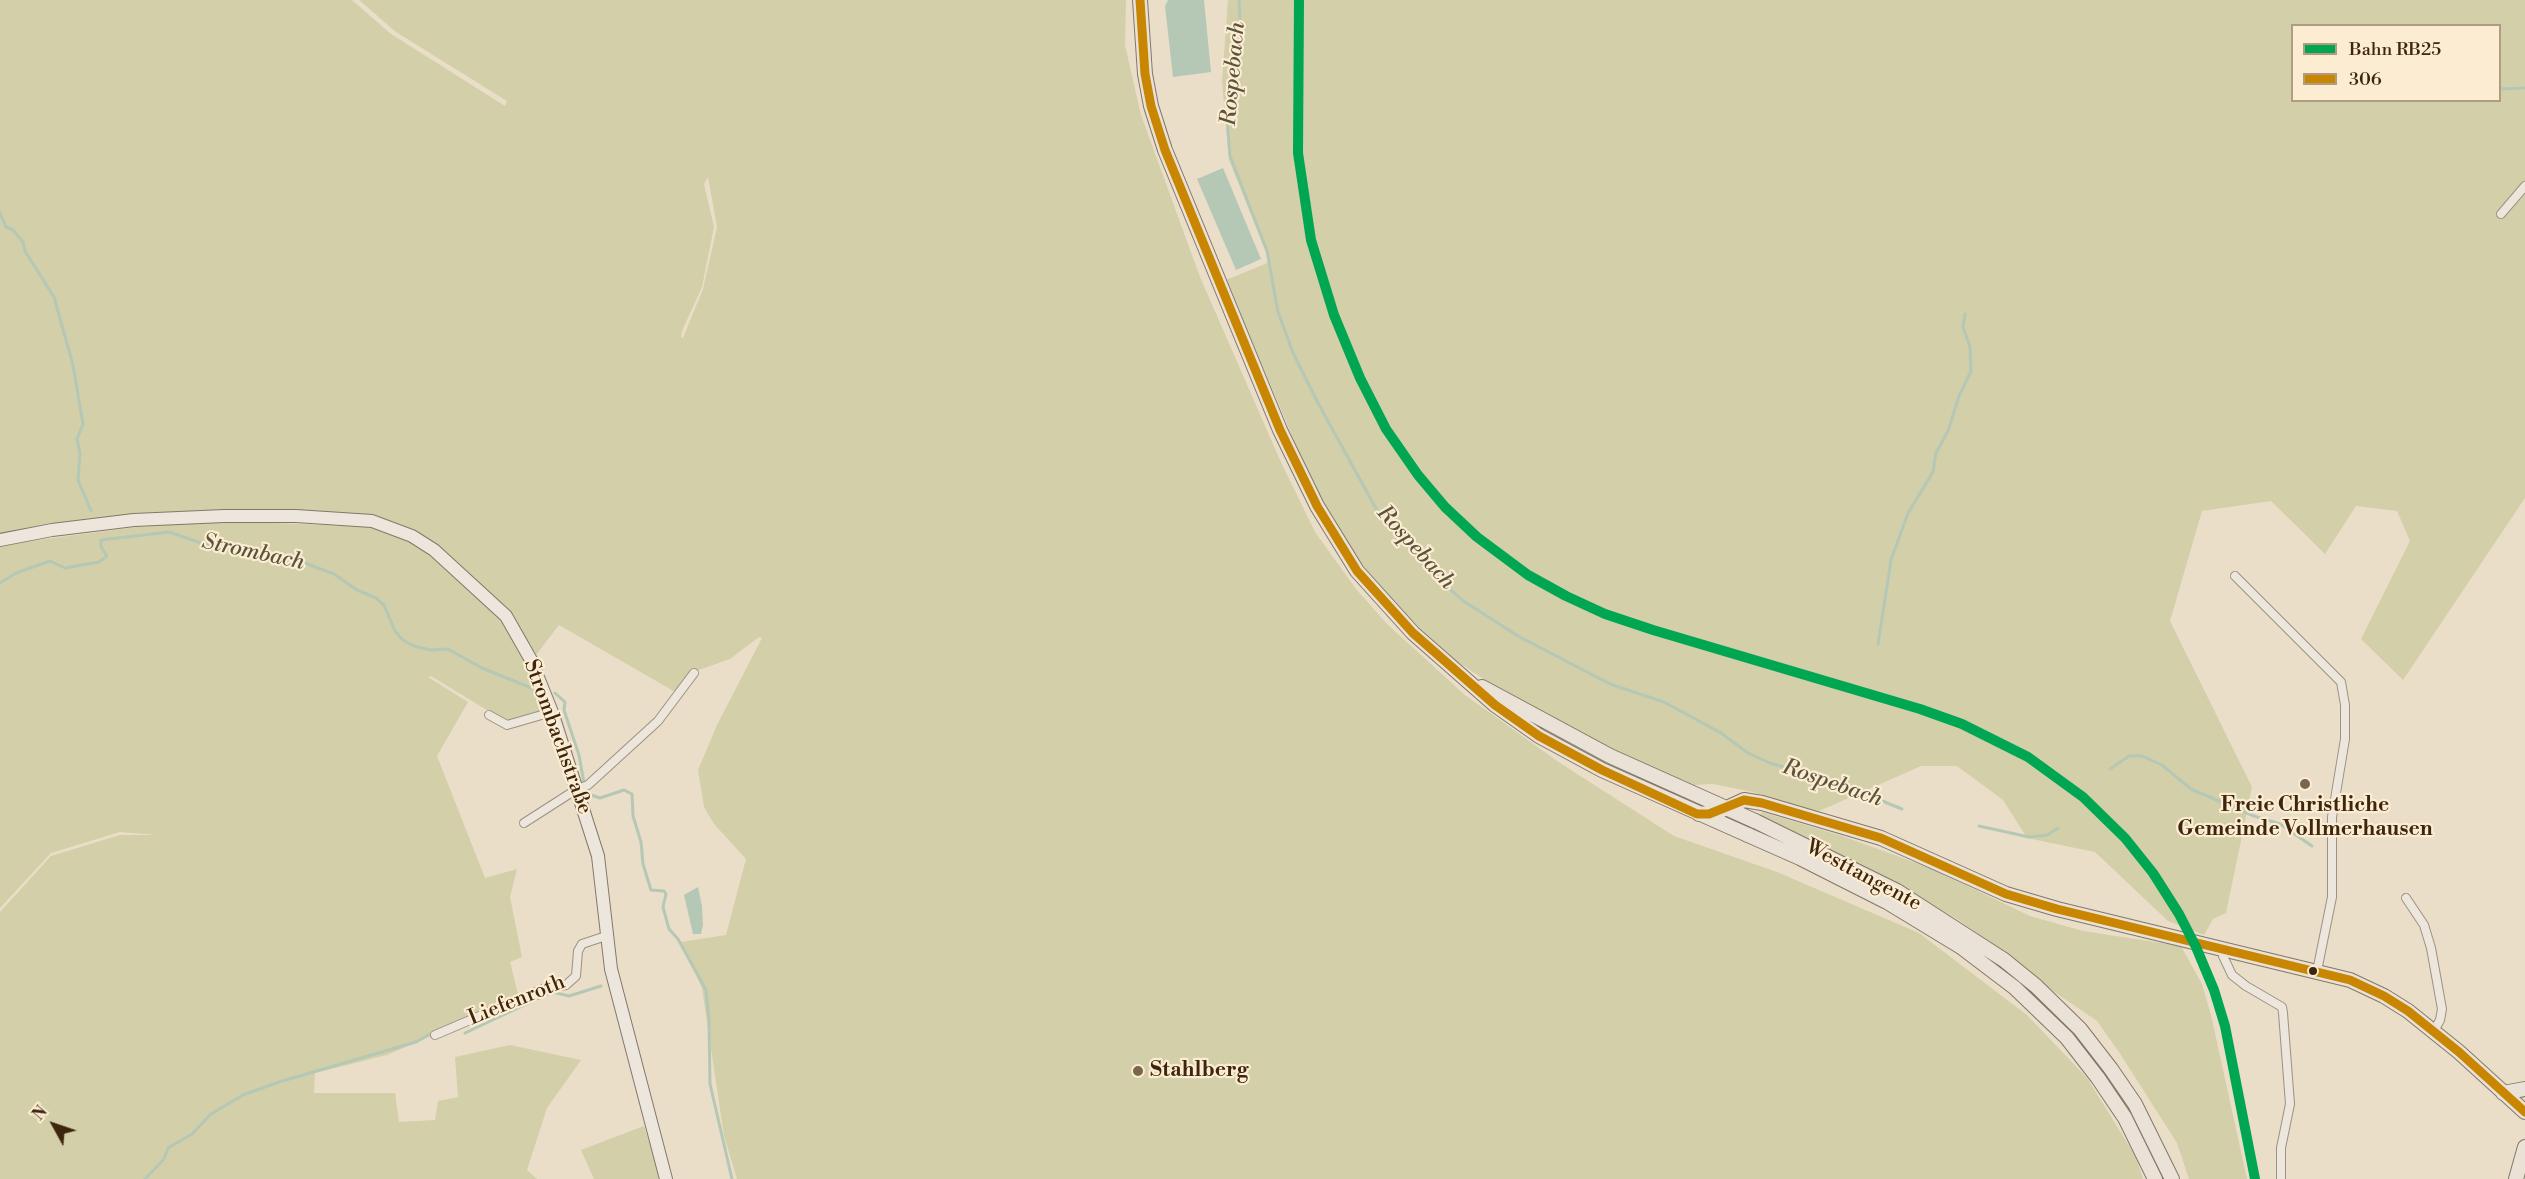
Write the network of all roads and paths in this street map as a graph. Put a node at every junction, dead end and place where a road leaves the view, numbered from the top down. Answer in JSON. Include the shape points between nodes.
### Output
{"nodes":[{"id":1,"x":1140,"y":0,"type":"edge"},
{"id":2,"x":2525,"y":186,"type":"edge"},
{"id":3,"x":2501,"y":214,"type":"dead end"},
{"id":4,"x":0,"y":540,"type":"edge"},
{"id":5,"x":2235,"y":576,"type":"dead end"},
{"id":6,"x":694,"y":673,"type":"dead end"},
{"id":7,"x":1466,"y":679,"type":"junction"},
{"id":8,"x":552,"y":712,"type":"junction"},
{"id":9,"x":489,"y":715,"type":"dead end"},
{"id":10,"x":577,"y":789,"type":"junction"},
{"id":11,"x":1726,"y":808,"type":"junction"},
{"id":12,"x":1697,"y":814,"type":"junction"},
{"id":13,"x":524,"y":823,"type":"dead end"},
{"id":14,"x":2406,"y":898,"type":"dead end"},
{"id":15,"x":606,"y":936,"type":"junction"},
{"id":16,"x":2222,"y":947,"type":"junction"},
{"id":17,"x":2318,"y":971,"type":"junction"},
{"id":18,"x":2434,"y":1031,"type":"junction"},
{"id":19,"x":435,"y":1035,"type":"dead end"},
{"id":20,"x":2525,"y":1089,"type":"edge"},
{"id":21,"x":2503,"y":1093,"type":"junction"},
{"id":22,"x":2525,"y":1112,"type":"edge"},
{"id":23,"x":2525,"y":1147,"type":"edge"},
{"id":24,"x":666,"y":1179,"type":"edge"},
{"id":25,"x":2155,"y":1179,"type":"edge"},
{"id":26,"x":2172,"y":1179,"type":"edge"},
{"id":27,"x":2281,"y":1179,"type":"edge"},
{"id":28,"x":2516,"y":1179,"type":"edge"}],
"edges":[{"from":1,"to":7,"type":"main road","name":"Westtangente","via":[[1145,74],[1165,150],[1280,430],[1317,506],[1357,571],[1413,633]]},
{"from":2,"to":3,"type":"street"},
{"from":4,"to":8,"type":"main road","name":"Strombachstraße","via":[[134,520],[224,516],[336,518],[390,526],[434,550],[506,616],[531,660]]},
{"from":5,"to":17,"type":"street","via":[[2341,682],[2345,739],[2332,817],[2332,897]]},
{"from":6,"to":10,"type":"street","via":[[656,723],[588,785]]},
{"from":7,"to":11,"type":"main road","name":"Westtangente","via":[[1610,756]]},
{"from":7,"to":12,"type":"main road","name":"Westtangente","via":[[1539,736]]},
{"from":8,"to":9,"type":"street","via":[[507,725]]},
{"from":8,"to":10,"type":"main road","name":"Strombachstraße"},
{"from":10,"to":13,"type":"street"},
{"from":10,"to":15,"type":"main road","name":"Strombachstraße","via":[[598,855]]},
{"from":11,"to":12,"type":"main road"},
{"from":11,"to":16,"type":"main road","via":[[1744,800],[1762,803],[1881,838],[2006,894]]},
{"from":11,"to":26,"type":"main road","name":"Westtangente","via":[[1897,891],[2004,960],[2036,986],[2080,1029],[2111,1069],[2135,1104]]},
{"from":12,"to":25,"type":"main road","name":"Westtangente","via":[[1887,902],[1961,947],[2015,988],[2067,1038],[2098,1078],[2125,1118]]},
{"from":14,"to":18,"type":"street","via":[[2424,925],[2431,948],[2442,1009]]},
{"from":15,"to":19,"type":"street","name":"Liefenroth","via":[[582,944],[576,976],[566,985],[545,988]]},
{"from":15,"to":24,"type":"main road","name":"Strombachstraße","via":[[621,1016]]},
{"from":16,"to":17,"type":"main road"},
{"from":16,"to":27,"type":"street","via":[[2232,975],[2282,1007],[2290,1104],[2281,1148]]},
{"from":17,"to":18,"type":"main road","via":[[2384,996]]},
{"from":18,"to":21,"type":"main road"},
{"from":20,"to":21,"type":"main road"},
{"from":21,"to":22,"type":"main road"},
{"from":23,"to":28,"type":"main road"}]}
